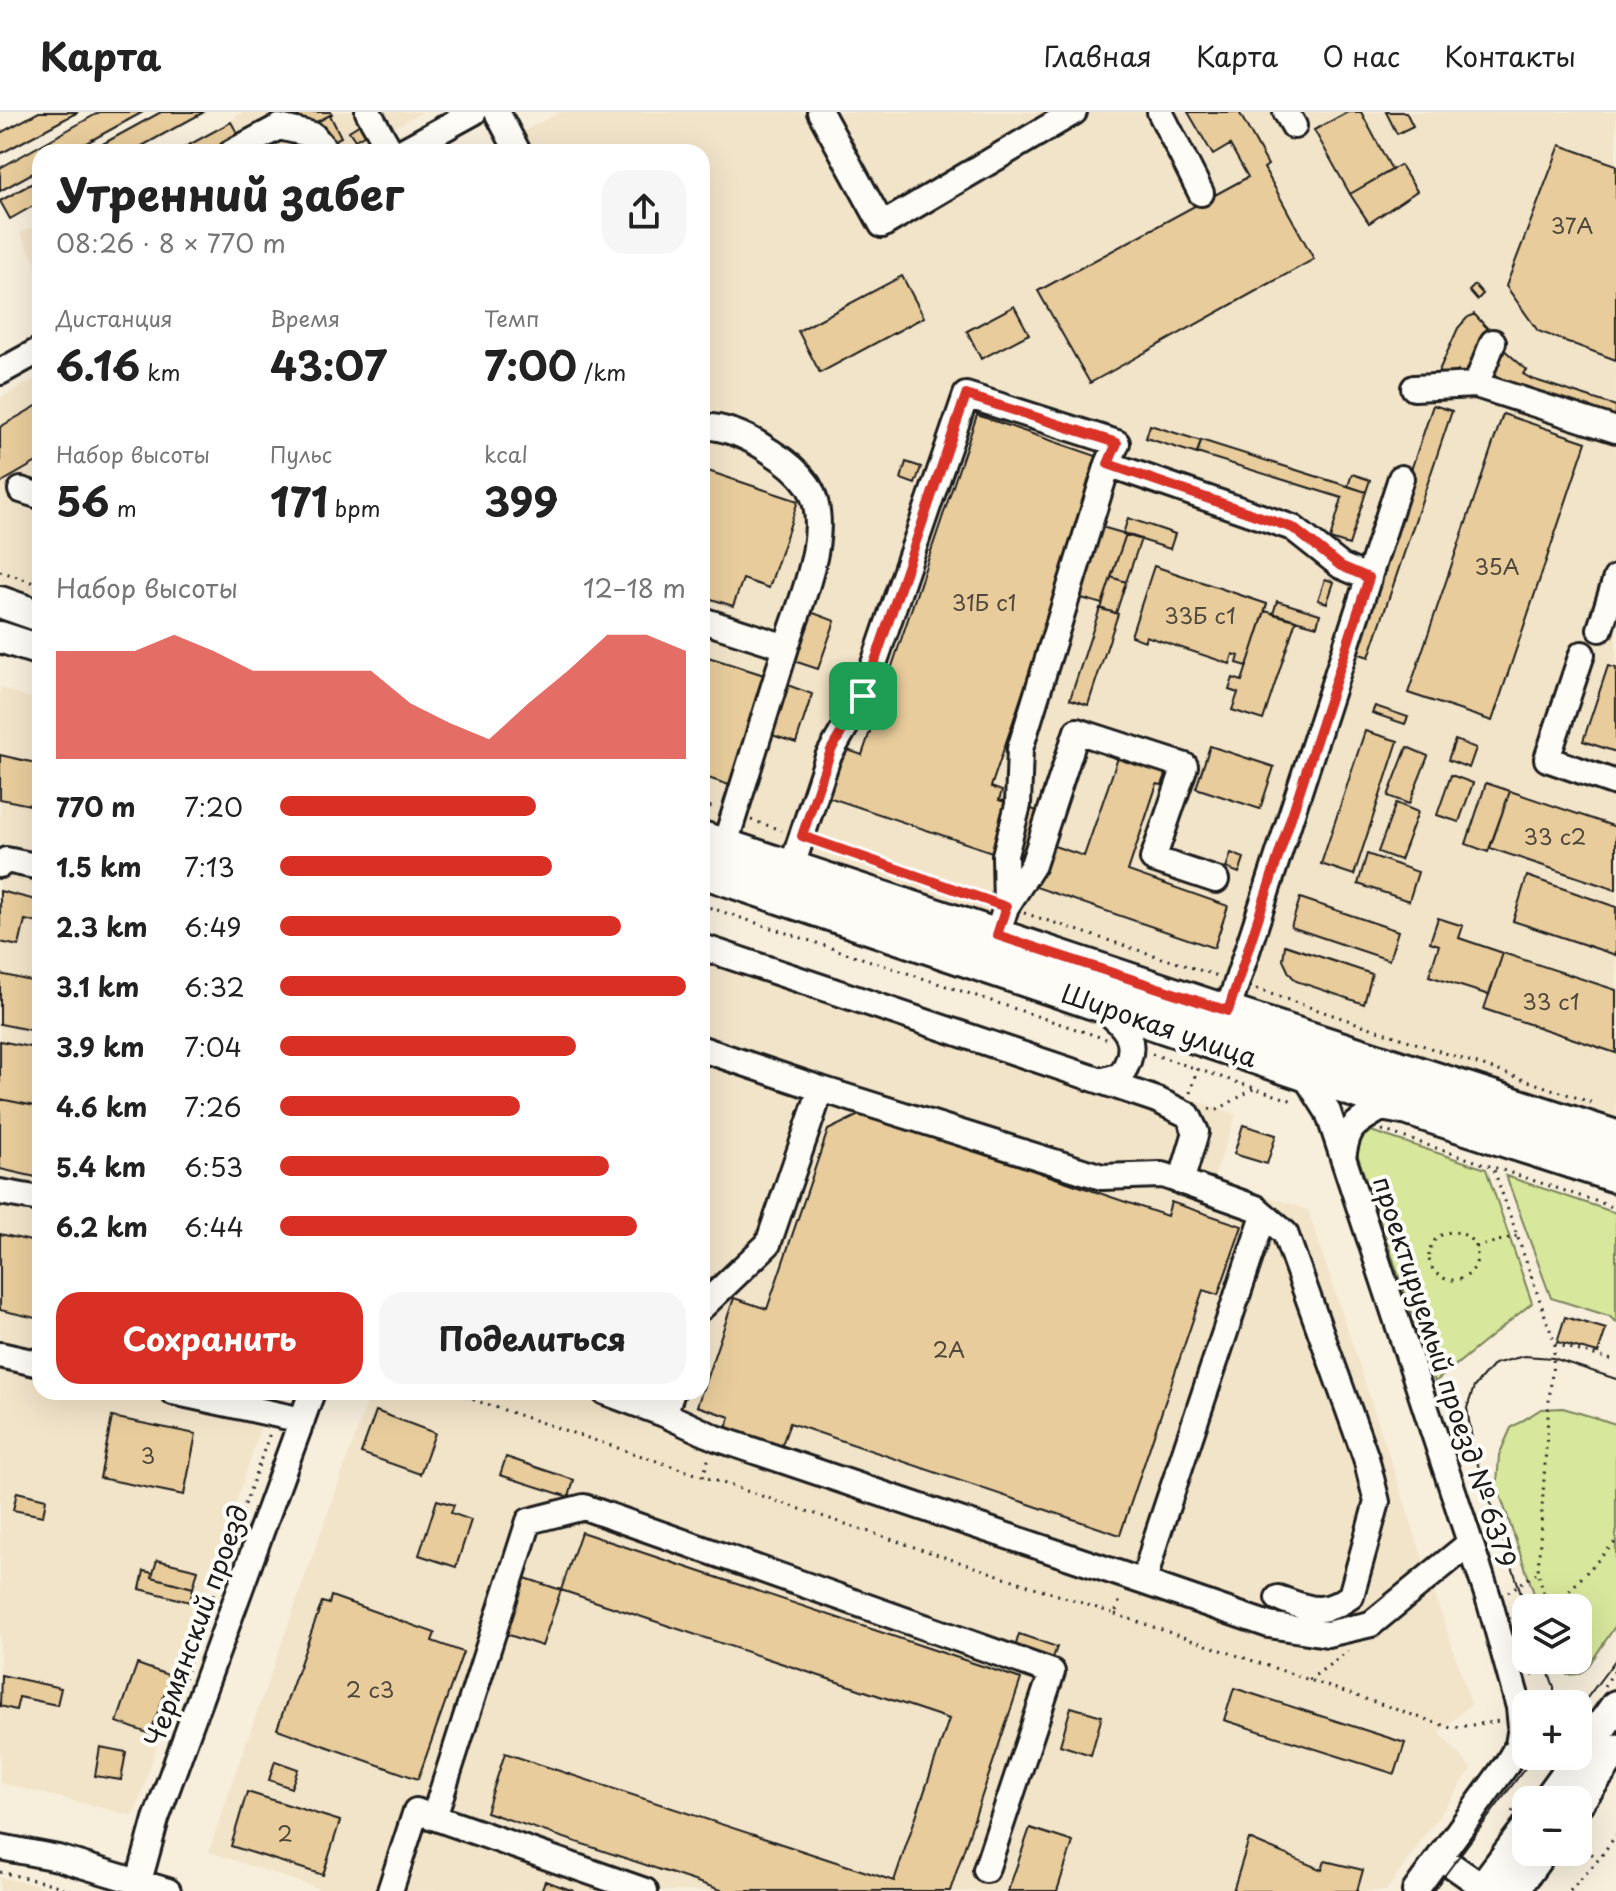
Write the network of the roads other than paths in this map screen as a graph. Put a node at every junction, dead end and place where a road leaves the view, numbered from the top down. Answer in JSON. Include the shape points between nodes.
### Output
{"nodes":[{"id":1,"x":368,"y":112,"type":"edge"},
{"id":2,"x":474,"y":112,"type":"edge"},
{"id":3,"x":497,"y":112,"type":"edge"},
{"id":4,"x":1074,"y":112,"type":"edge"},
{"id":5,"x":1160,"y":112,"type":"edge"},
{"id":6,"x":830,"y":115,"type":"edge"},
{"id":7,"x":249,"y":144,"type":"edge"},
{"id":8,"x":320,"y":144,"type":"edge"},
{"id":9,"x":386,"y":144,"type":"edge"},
{"id":10,"x":416,"y":144,"type":"edge"},
{"id":11,"x":514,"y":144,"type":"edge"},
{"id":12,"x":1201,"y":193,"type":"dead end"},
{"id":13,"x":1493,"y":342,"type":"dead end"},
{"id":14,"x":32,"y":354,"type":"edge"},
{"id":15,"x":0,"y":372,"type":"edge"},
{"id":16,"x":1476,"y":385,"type":"junction"},
{"id":17,"x":1414,"y":388,"type":"dead end"},
{"id":18,"x":710,"y":427,"type":"edge"},
{"id":19,"x":1616,"y":430,"type":"edge"},
{"id":20,"x":1108,"y":464,"type":"junction"},
{"id":21,"x":1401,"y":478,"type":"dead end"},
{"id":22,"x":1369,"y":578,"type":"junction"},
{"id":23,"x":1616,"y":578,"type":"edge"},
{"id":24,"x":0,"y":602,"type":"edge"},
{"id":25,"x":32,"y":613,"type":"edge"},
{"id":26,"x":0,"y":622,"type":"edge"},
{"id":27,"x":710,"y":623,"type":"edge"},
{"id":28,"x":1600,"y":629,"type":"dead end"},
{"id":29,"x":32,"y":632,"type":"edge"},
{"id":30,"x":0,"y":637,"type":"edge"},
{"id":31,"x":32,"y":647,"type":"edge"},
{"id":32,"x":786,"y":647,"type":"junction"},
{"id":33,"x":1582,"y":654,"type":"dead end"},
{"id":34,"x":1616,"y":783,"type":"edge"},
{"id":35,"x":710,"y":845,"type":"edge"},
{"id":36,"x":0,"y":865,"type":"edge"},
{"id":37,"x":32,"y":865,"type":"edge"},
{"id":38,"x":792,"y":866,"type":"junction"},
{"id":39,"x":710,"y":875,"type":"edge"},
{"id":40,"x":1216,"y":880,"type":"dead end"},
{"id":41,"x":1001,"y":921,"type":"junction"},
{"id":42,"x":710,"y":950,"type":"edge"},
{"id":43,"x":1099,"y":1006,"type":"junction"},
{"id":44,"x":1222,"y":1028,"type":"junction"},
{"id":45,"x":710,"y":1052,"type":"edge"},
{"id":46,"x":1304,"y":1074,"type":"junction"},
{"id":47,"x":1101,"y":1081,"type":"junction"},
{"id":48,"x":821,"y":1089,"type":"junction"},
{"id":49,"x":1429,"y":1117,"type":"junction"},
{"id":50,"x":1616,"y":1136,"type":"edge"},
{"id":51,"x":1616,"y":1157,"type":"edge"},
{"id":52,"x":1343,"y":1158,"type":"junction"},
{"id":53,"x":1616,"y":1177,"type":"edge"},
{"id":54,"x":1181,"y":1182,"type":"junction"},
{"id":55,"x":0,"y":1192,"type":"edge"},
{"id":56,"x":32,"y":1198,"type":"edge"},
{"id":57,"x":1264,"y":1215,"type":"junction"},
{"id":58,"x":710,"y":1299,"type":"edge"},
{"id":59,"x":0,"y":1355,"type":"edge"},
{"id":60,"x":32,"y":1362,"type":"edge"},
{"id":61,"x":211,"y":1400,"type":"edge"},
{"id":62,"x":309,"y":1400,"type":"edge"},
{"id":63,"x":668,"y":1403,"type":"edge"},
{"id":64,"x":302,"y":1420,"type":"junction"},
{"id":65,"x":1470,"y":1543,"type":"junction"},
{"id":66,"x":1134,"y":1584,"type":"junction"},
{"id":67,"x":1278,"y":1598,"type":"dead end"},
{"id":68,"x":1616,"y":1706,"type":"edge"},
{"id":69,"x":1616,"y":1750,"type":"edge"},
{"id":70,"x":1558,"y":1786,"type":"edge"},
{"id":71,"x":1590,"y":1786,"type":"edge"},
{"id":72,"x":434,"y":1817,"type":"junction"},
{"id":73,"x":0,"y":1847,"type":"edge"},
{"id":74,"x":1512,"y":1848,"type":"edge"},
{"id":75,"x":1440,"y":1857,"type":"junction"},
{"id":76,"x":1531,"y":1866,"type":"edge"},
{"id":77,"x":986,"y":1870,"type":"dead end"},
{"id":78,"x":139,"y":1881,"type":"junction"},
{"id":79,"x":1481,"y":1889,"type":"edge"},
{"id":80,"x":168,"y":1891,"type":"edge"},
{"id":81,"x":390,"y":1891,"type":"edge"},
{"id":82,"x":645,"y":1891,"type":"edge"},
{"id":83,"x":1415,"y":1891,"type":"edge"},
{"id":84,"x":1513,"y":1891,"type":"edge"}],
"edges":[{"from":1,"to":9,"type":"street"},
{"from":2,"to":10,"type":"street"},
{"from":3,"to":11,"type":"street"},
{"from":4,"to":6,"type":"street","via":[[882,225]]},
{"from":5,"to":12,"type":"street"},
{"from":7,"to":8,"type":"street","via":[[279,127],[313,135]]},
{"from":13,"to":16,"type":"street"},
{"from":14,"to":15,"type":"street"},
{"from":16,"to":17,"type":"street"},
{"from":16,"to":19,"type":"street"},
{"from":18,"to":32,"type":"street","via":[[737,433],[784,460],[808,485],[819,512],[818,541]]},
{"from":20,"to":22,"type":"street","via":[[1293,528],[1341,566]]},
{"from":20,"to":38,"type":"street","via":[[1117,443],[966,395],[863,696],[831,750]]},
{"from":20,"to":41,"type":"street","via":[[1020,749],[1018,805],[1005,855]]},
{"from":21,"to":22,"type":"street"},
{"from":22,"to":44,"type":"street"},
{"from":23,"to":28,"type":"street"},
{"from":24,"to":25,"type":"main road"},
{"from":26,"to":29,"type":"street"},
{"from":27,"to":32,"type":"street"},
{"from":30,"to":31,"type":"main road"},
{"from":32,"to":35,"type":"street","via":[[735,814]]},
{"from":33,"to":34,"type":"street","via":[[1547,759]]},
{"from":35,"to":38,"type":"main road","name":"Широкая улица"},
{"from":35,"to":44,"type":"street","name":"Широкая улица"},
{"from":36,"to":37,"type":"street","via":[[6,860]]},
{"from":38,"to":41,"type":"main road","name":"Широкая улица"},
{"from":39,"to":43,"type":"main road","name":"Широкая улица"},
{"from":40,"to":41,"type":"street","via":[[1153,859],[1185,766],[1077,731],[1033,865]]},
{"from":41,"to":44,"type":"main road","name":"Широкая улица"},
{"from":42,"to":47,"type":"street"},
{"from":43,"to":44,"type":"main road","name":"Широкая улица"},
{"from":43,"to":47,"type":"street","via":[[1127,1032],[1132,1048],[1121,1075]]},
{"from":44,"to":46,"type":"main road","name":"Широкая улица"},
{"from":44,"to":50,"type":"main road","name":"Широкая улица"},
{"from":44,"to":51,"type":"street","name":"Широкая улица"},
{"from":45,"to":48,"type":"street"},
{"from":46,"to":49,"type":"main road","name":"Широкая улица"},
{"from":46,"to":52,"type":"street","name":"проектируемый проезд № 6379","via":[[1328,1112]]},
{"from":47,"to":54,"type":"street","via":[[1188,1115],[1196,1132]]},
{"from":48,"to":54,"type":"street","via":[[1102,1177],[1161,1175]]},
{"from":48,"to":58,"type":"street","via":[[768,1244]]},
{"from":49,"to":52,"type":"street","name":"проектируемый проезд № 6379","via":[[1381,1108],[1347,1135]]},
{"from":49,"to":53,"type":"main road","name":"Широкая улица"},
{"from":52,"to":65,"type":"street","name":"проектируемый проезд № 6379"},
{"from":54,"to":57,"type":"street"},
{"from":55,"to":56,"type":"street"},
{"from":57,"to":66,"type":"street","via":[[1155,1542]]},
{"from":57,"to":67,"type":"street","via":[[1285,1233],[1377,1502],[1351,1596],[1337,1606],[1315,1610]]},
{"from":59,"to":60,"type":"street"},
{"from":61,"to":64,"type":"street"},
{"from":62,"to":64,"type":"street","name":"Чермянский проезд"},
{"from":63,"to":66,"type":"street","via":[[716,1438]]},
{"from":64,"to":78,"type":"street","name":"Чермянский проезд","via":[[156,1819]]},
{"from":65,"to":66,"type":"street","via":[[1371,1624],[1327,1634],[1269,1625]]},
{"from":65,"to":75,"type":"street","name":"проектируемый проезд № 6379","via":[[1521,1727],[1518,1745],[1495,1783]]},
{"from":68,"to":70,"type":"main road"},
{"from":69,"to":71,"type":"main road"},
{"from":72,"to":77,"type":"street","via":[[529,1521],[584,1507],[1052,1672]]},
{"from":72,"to":81,"type":"street","via":[[416,1811]]},
{"from":72,"to":82,"type":"street"},
{"from":73,"to":78,"type":"street"},
{"from":74,"to":79,"type":"main road"},
{"from":75,"to":79,"type":"street"},
{"from":75,"to":83,"type":"street"},
{"from":76,"to":84,"type":"main road"},
{"from":78,"to":80,"type":"street"}]}
